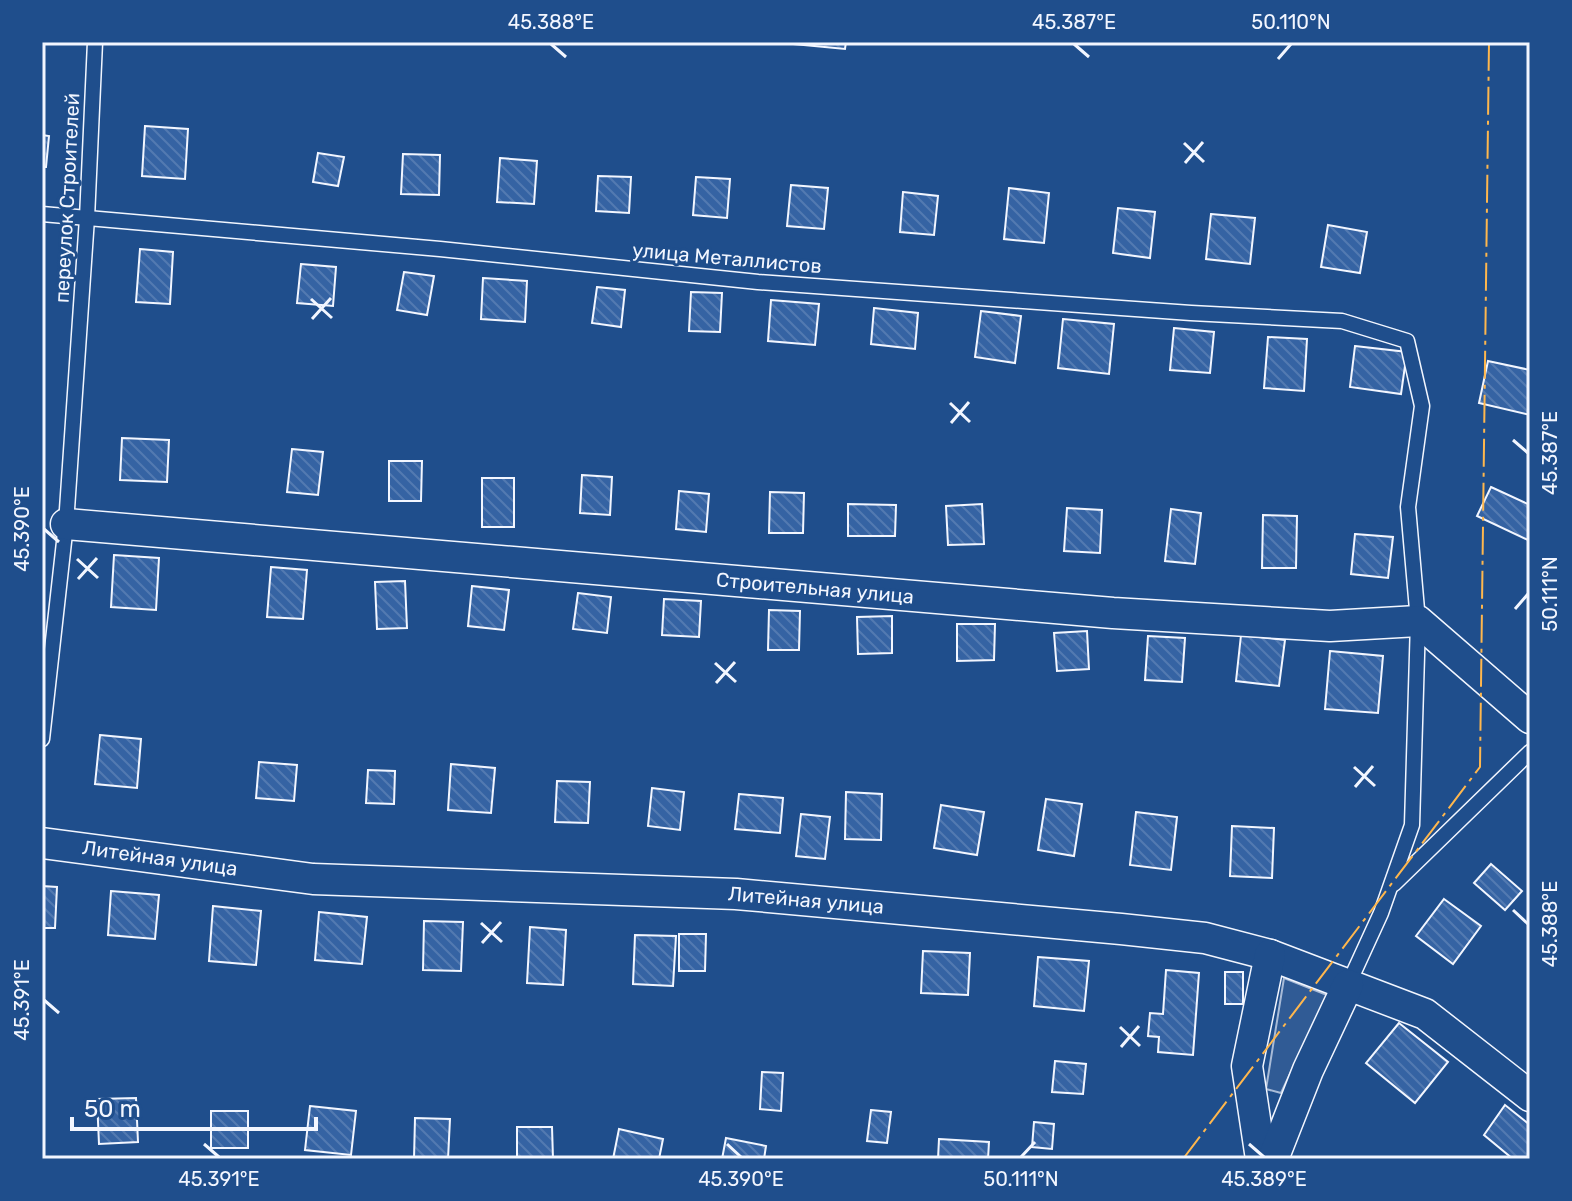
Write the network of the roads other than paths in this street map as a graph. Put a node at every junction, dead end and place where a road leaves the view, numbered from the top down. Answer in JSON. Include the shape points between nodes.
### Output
{"nodes":[{"id":1,"x":95,"y":42,"type":"edge"},
{"id":2,"x":42,"y":214,"type":"edge"},
{"id":3,"x":87,"y":218,"type":"junction"},
{"id":4,"x":66,"y":524,"type":"junction"},
{"id":5,"x":1418,"y":621,"type":"junction"},
{"id":6,"x":1530,"y":718,"type":"edge"},
{"id":7,"x":42,"y":739,"type":"edge"},
{"id":8,"x":1530,"y":752,"type":"edge"},
{"id":9,"x":42,"y":843,"type":"edge"},
{"id":10,"x":1391,"y":888,"type":"junction"},
{"id":11,"x":1270,"y":955,"type":"junction"},
{"id":12,"x":1348,"y":985,"type":"junction"},
{"id":13,"x":1530,"y":1096,"type":"edge"},
{"id":14,"x":1261,"y":1159,"type":"edge"},
{"id":15,"x":1273,"y":1159,"type":"edge"}],
"edges":[{"from":1,"to":3,"type":"lane","name":"переулок Строителей"},
{"from":2,"to":3,"type":"lane","name":"улица Металлистов"},
{"from":3,"to":4,"type":"lane","name":"переулок Строителей"},
{"from":3,"to":5,"type":"lane","name":"улица Металлистов","via":[[758,282],[1342,321],[1407,341],[1422,406],[1408,507]]},
{"from":4,"to":5,"type":"street","name":"Строительная улица","via":[[1113,613],[1330,626]]},
{"from":4,"to":7,"type":"lane","name":"переулок Строителей"},
{"from":5,"to":6,"type":"street"},
{"from":5,"to":10,"type":"lane","via":[[1412,825]]},
{"from":8,"to":10,"type":"lane"},
{"from":9,"to":11,"type":"street","name":"Литейная улица","via":[[313,879],[736,894],[1121,929],[1205,938]]},
{"from":10,"to":12,"type":"lane"},
{"from":11,"to":12,"type":"street","name":"Литейная улица"},
{"from":11,"to":14,"type":"street","via":[[1247,1066]]},
{"from":12,"to":13,"type":"street","name":"Литейная улица","via":[[1425,1014]]},
{"from":12,"to":15,"type":"street"}]}
